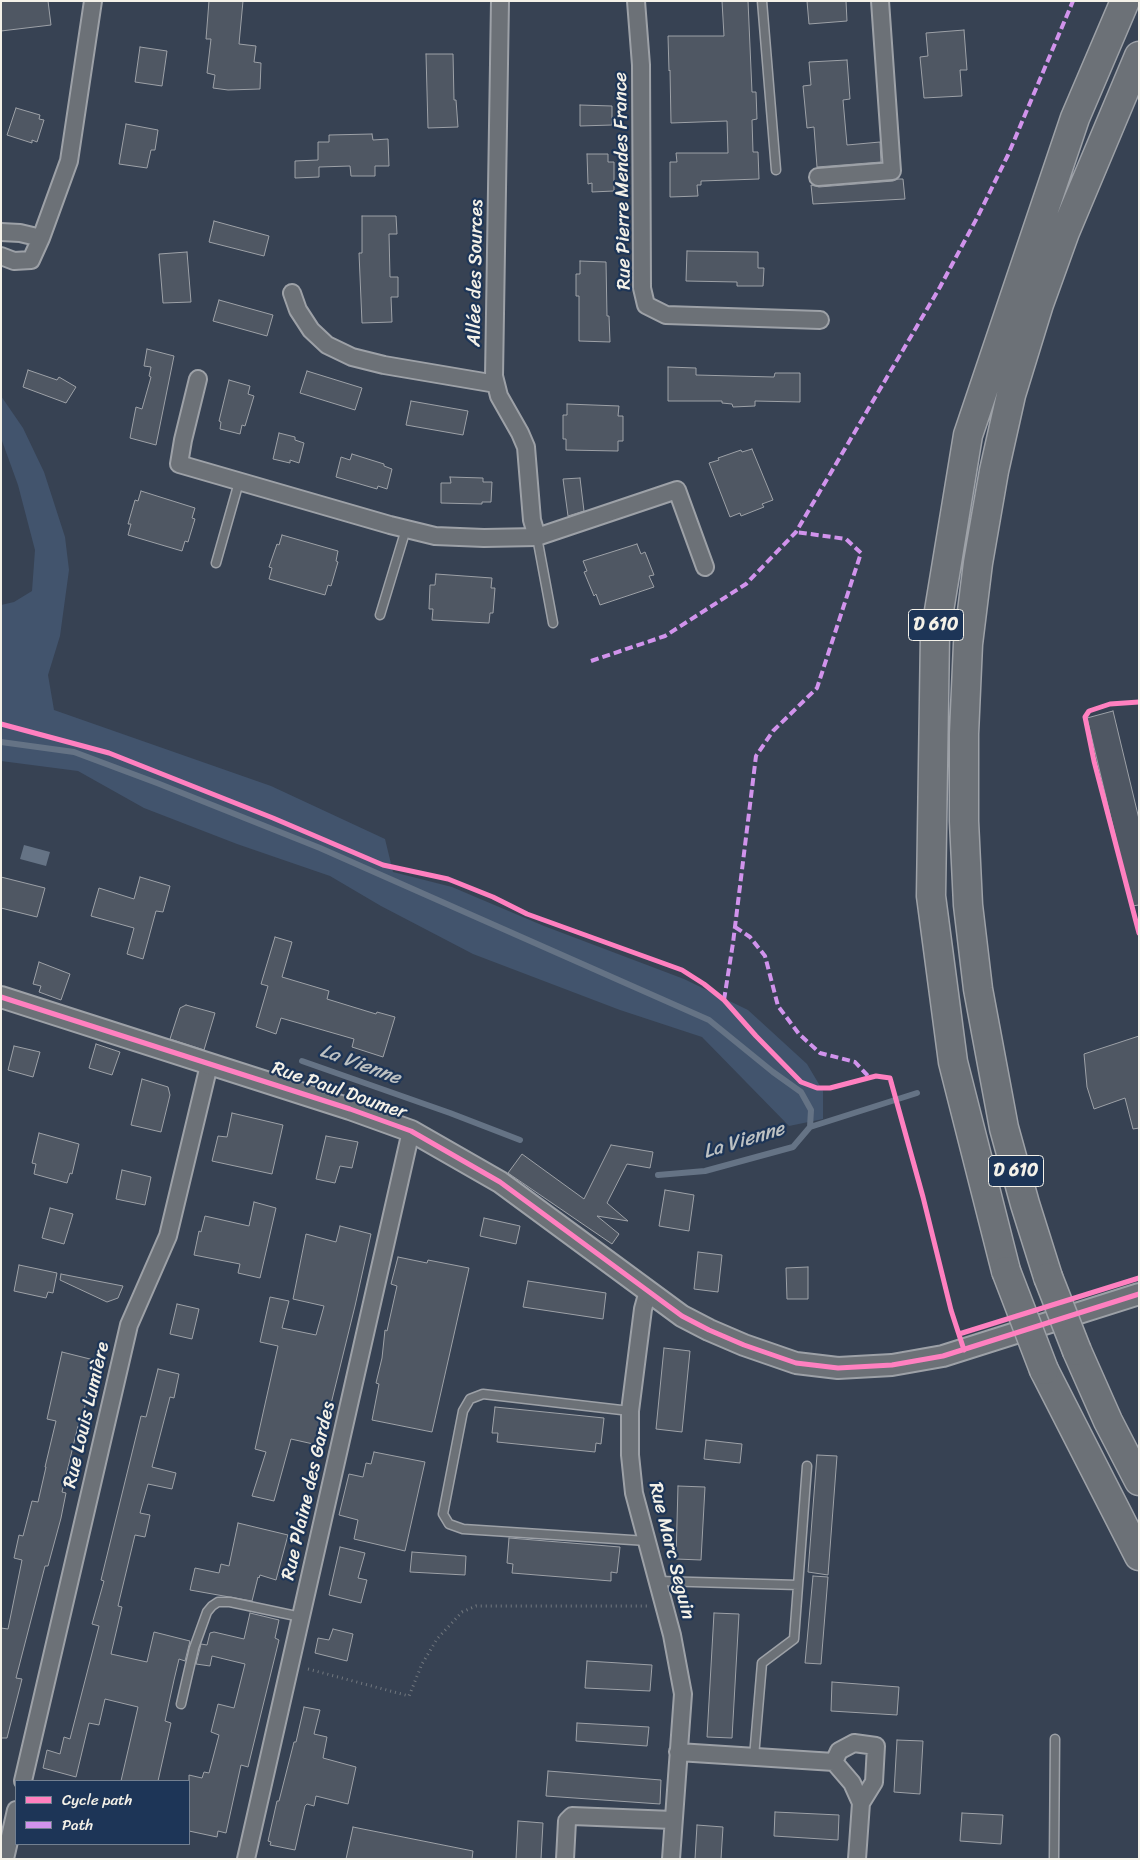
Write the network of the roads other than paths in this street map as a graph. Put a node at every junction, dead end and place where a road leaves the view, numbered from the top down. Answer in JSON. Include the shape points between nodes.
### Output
{"nodes":[{"id":1,"x":93,"y":1,"type":"edge"},
{"id":2,"x":500,"y":1,"type":"edge"},
{"id":3,"x":636,"y":1,"type":"edge"},
{"id":4,"x":762,"y":1,"type":"edge"},
{"id":5,"x":880,"y":1,"type":"edge"},
{"id":6,"x":1125,"y":1,"type":"edge"},
{"id":7,"x":1139,"y":56,"type":"edge"},
{"id":8,"x":776,"y":170,"type":"dead end"},
{"id":9,"x":818,"y":177,"type":"dead end"},
{"id":10,"x":1,"y":232,"type":"edge"},
{"id":11,"x":41,"y":238,"type":"junction"},
{"id":12,"x":1,"y":256,"type":"edge"},
{"id":13,"x":292,"y":293,"type":"dead end"},
{"id":14,"x":820,"y":320,"type":"dead end"},
{"id":15,"x":198,"y":379,"type":"dead end"},
{"id":16,"x":496,"y":384,"type":"junction"},
{"id":17,"x":239,"y":482,"type":"junction"},
{"id":18,"x":406,"y":529,"type":"junction"},
{"id":19,"x":537,"y":537,"type":"junction"},
{"id":20,"x":216,"y":563,"type":"dead end"},
{"id":21,"x":705,"y":567,"type":"dead end"},
{"id":22,"x":380,"y":615,"type":"dead end"},
{"id":23,"x":553,"y":623,"type":"dead end"},
{"id":24,"x":1,"y":997,"type":"edge"},
{"id":25,"x":209,"y":1064,"type":"junction"},
{"id":26,"x":411,"y":1131,"type":"junction"},
{"id":27,"x":648,"y":1290,"type":"junction"},
{"id":28,"x":1139,"y":1294,"type":"edge"},
{"id":29,"x":630,"y":1411,"type":"junction"},
{"id":30,"x":807,"y":1466,"type":"dead end"},
{"id":31,"x":1139,"y":1481,"type":"edge"},
{"id":32,"x":647,"y":1541,"type":"junction"},
{"id":33,"x":1139,"y":1556,"type":"edge"},
{"id":34,"x":658,"y":1581,"type":"junction"},
{"id":35,"x":798,"y":1585,"type":"junction"},
{"id":36,"x":301,"y":1618,"type":"junction"},
{"id":37,"x":181,"y":1704,"type":"dead end"},
{"id":38,"x":1055,"y":1738,"type":"dead end"},
{"id":39,"x":678,"y":1752,"type":"junction"},
{"id":40,"x":754,"y":1757,"type":"junction"},
{"id":41,"x":834,"y":1762,"type":"junction"},
{"id":42,"x":23,"y":1780,"type":"edge"},
{"id":43,"x":861,"y":1803,"type":"junction"},
{"id":44,"x":15,"y":1814,"type":"edge"},
{"id":45,"x":672,"y":1820,"type":"junction"},
{"id":46,"x":5,"y":1859,"type":"edge"},
{"id":47,"x":246,"y":1859,"type":"edge"},
{"id":48,"x":565,"y":1859,"type":"edge"},
{"id":49,"x":670,"y":1859,"type":"edge"},
{"id":50,"x":857,"y":1859,"type":"edge"},
{"id":51,"x":1054,"y":1859,"type":"edge"}],
"edges":[{"from":1,"to":11,"type":"street","via":[[69,161]]},
{"from":2,"to":16,"type":"street","name":"Allée des Sources"},
{"from":3,"to":14,"type":"street","name":"Rue Pierre Mendes France","via":[[641,65],[642,288],[646,305],[666,315]]},
{"from":4,"to":8,"type":"lane"},
{"from":5,"to":9,"type":"street","via":[[892,171]]},
{"from":6,"to":33,"type":"highway","number":"D 610","bridge":true,"via":[[1075,118],[968,435],[935,635],[931,896],[953,1062],[1006,1271],[1044,1370]]},
{"from":7,"to":31,"type":"highway","number":"D 610","bridge":true,"via":[[1064,232],[1011,395],[978,562],[968,644],[964,734],[968,905],[978,989],[1004,1128],[1048,1276],[1108,1421]]},
{"from":10,"to":11,"type":"street"},
{"from":11,"to":12,"type":"street","via":[[31,260],[14,261]]},
{"from":13,"to":16,"type":"street","via":[[311,330],[327,345],[352,357]]},
{"from":15,"to":17,"type":"street","via":[[180,464]]},
{"from":16,"to":19,"type":"street","name":"Allée des Sources","via":[[526,448],[532,520]]},
{"from":17,"to":18,"type":"street"},
{"from":17,"to":20,"type":"lane"},
{"from":18,"to":19,"type":"street","via":[[435,536]]},
{"from":18,"to":22,"type":"lane"},
{"from":19,"to":21,"type":"street","via":[[677,490]]},
{"from":19,"to":23,"type":"lane"},
{"from":24,"to":25,"type":"street","name":"Rue Paul Doumer"},
{"from":25,"to":26,"type":"street","name":"Rue Paul Doumer"},
{"from":25,"to":42,"type":"street","name":"Rue Louis Lumière","via":[[168,1236],[129,1325]]},
{"from":26,"to":27,"type":"street","name":"Rue Paul Doumer","via":[[500,1182]]},
{"from":26,"to":36,"type":"street","name":"Rue Plaine des Gardes"},
{"from":27,"to":28,"type":"street","name":"Rue Paul Doumer","via":[[682,1316],[735,1342],[796,1363],[838,1368],[892,1365],[943,1356]]},
{"from":27,"to":29,"type":"street","name":"Rue Marc Seguin"},
{"from":29,"to":32,"type":"street","name":"Rue Marc Seguin","via":[[634,1493]]},
{"from":29,"to":32,"type":"lane","via":[[483,1394],[470,1399],[463,1411],[443,1514],[449,1524],[463,1529]]},
{"from":30,"to":35,"type":"lane"},
{"from":32,"to":34,"type":"street","name":"Rue Marc Seguin"},
{"from":34,"to":35,"type":"lane"},
{"from":34,"to":39,"type":"street","name":"Rue Marc Seguin","via":[[683,1694]]},
{"from":35,"to":40,"type":"lane","via":[[794,1639],[762,1663]]},
{"from":36,"to":37,"type":"lane","via":[[230,1602],[218,1602],[212,1606],[194,1648]]},
{"from":36,"to":47,"type":"street","name":"Rue Plaine des Gardes"},
{"from":38,"to":51,"type":"lane"},
{"from":39,"to":40,"type":"street"},
{"from":39,"to":45,"type":"street","name":"Rue Marc Seguin"},
{"from":40,"to":41,"type":"street"},
{"from":41,"to":43,"type":"street","via":[[852,1783]]},
{"from":41,"to":43,"type":"street","via":[[839,1751],[854,1743],[876,1746],[874,1782]]},
{"from":43,"to":50,"type":"street"},
{"from":44,"to":46,"type":"street"},
{"from":45,"to":48,"type":"street","via":[[572,1816],[567,1821]]},
{"from":45,"to":49,"type":"street","name":"Rue Marc Seguin"}]}
